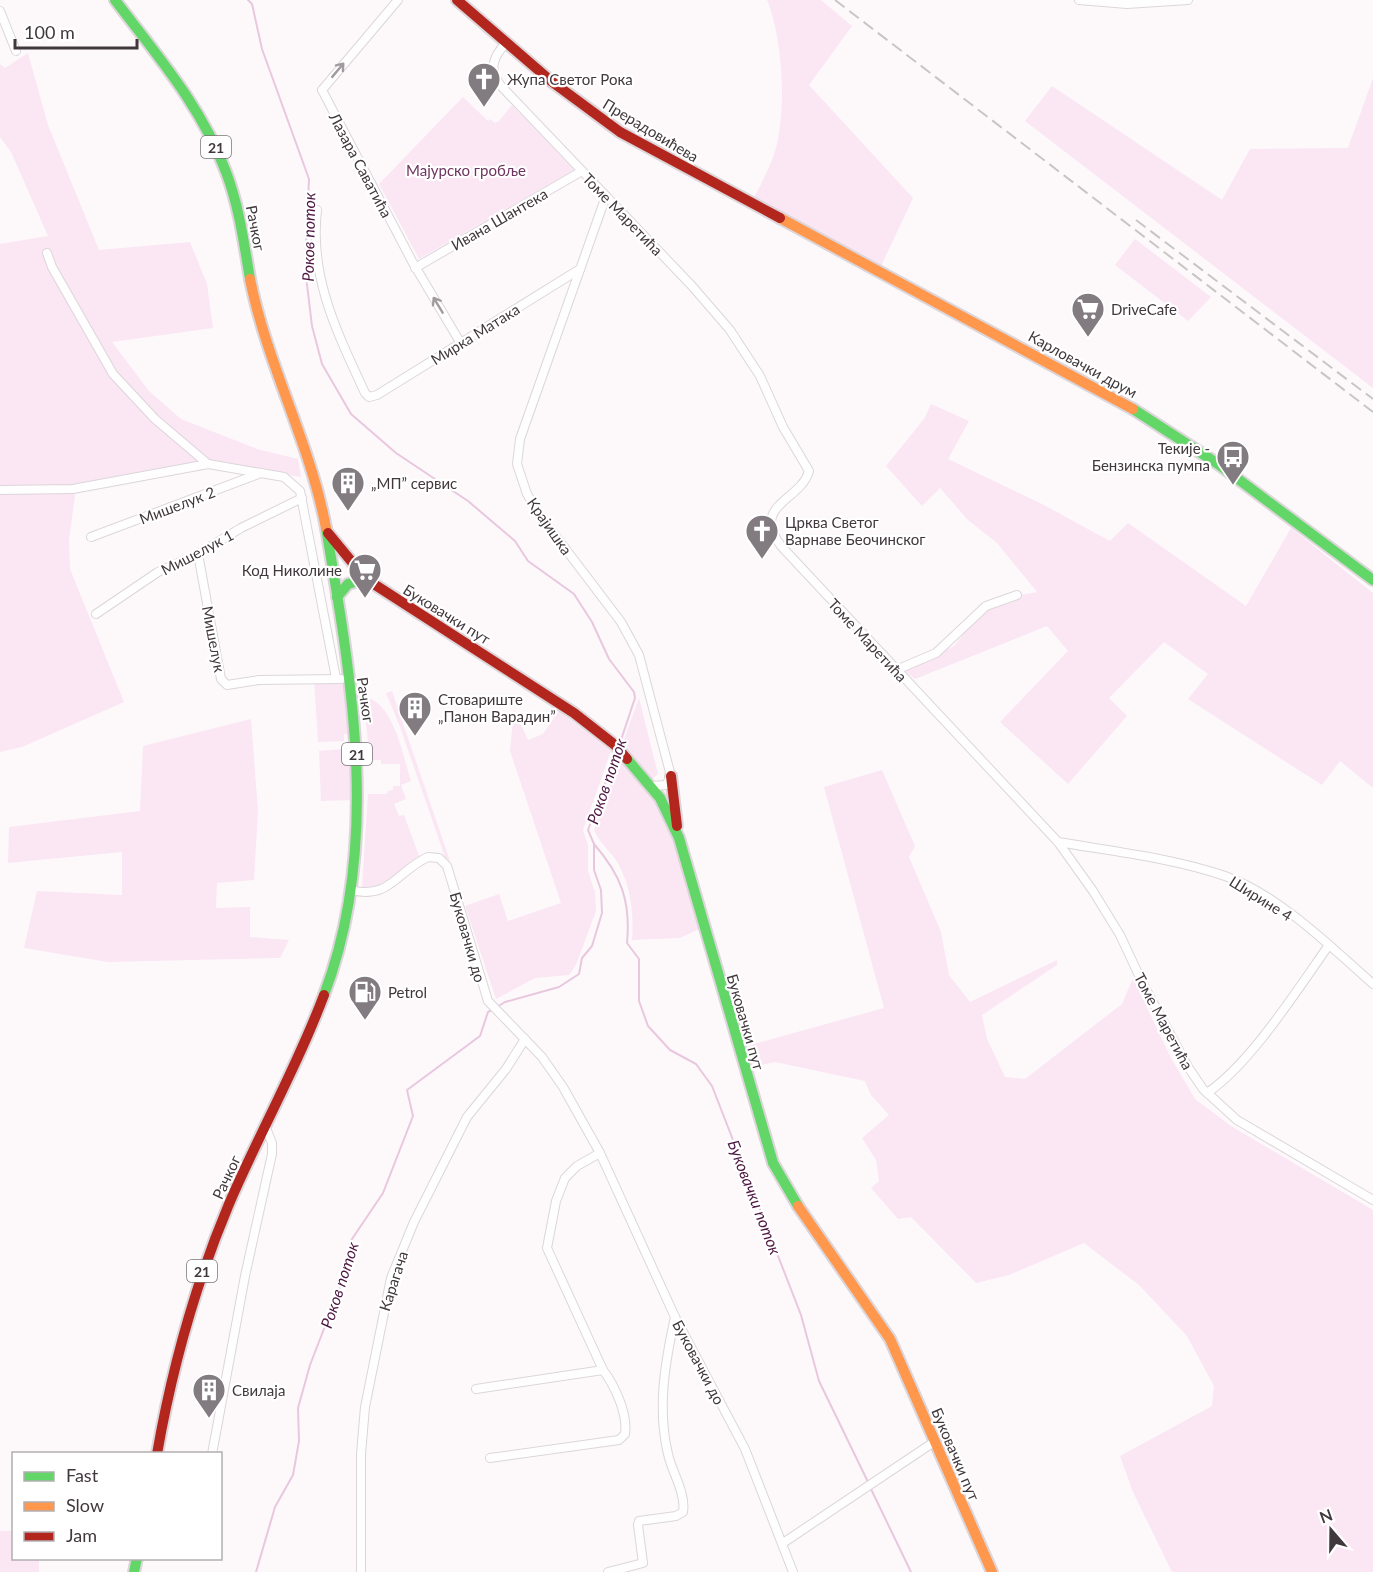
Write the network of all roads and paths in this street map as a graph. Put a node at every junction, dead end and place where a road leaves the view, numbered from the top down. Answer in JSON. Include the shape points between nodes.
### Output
{"nodes":[{"id":1,"x":116,"y":0,"type":"edge"},
{"id":2,"x":398,"y":0,"type":"edge"},
{"id":3,"x":457,"y":0,"type":"edge"},
{"id":4,"x":1079,"y":0,"type":"edge"},
{"id":5,"x":1188,"y":0,"type":"edge"},
{"id":6,"x":0,"y":11,"type":"edge"},
{"id":7,"x":506,"y":43,"type":"junction"},
{"id":8,"x":16,"y":51,"type":"dead end"},
{"id":9,"x":582,"y":171,"type":"junction"},
{"id":10,"x":606,"y":196,"type":"junction"},
{"id":11,"x":758,"y":207,"type":"joint"},
{"id":12,"x":317,"y":210,"type":"dead end"},
{"id":13,"x":48,"y":253,"type":"dead end"},
{"id":14,"x":415,"y":268,"type":"junction"},
{"id":15,"x":580,"y":269,"type":"junction"},
{"id":16,"x":460,"y":342,"type":"junction"},
{"id":17,"x":208,"y":464,"type":"junction"},
{"id":18,"x":262,"y":473,"type":"junction"},
{"id":19,"x":0,"y":490,"type":"edge"},
{"id":20,"x":302,"y":498,"type":"junction"},
{"id":21,"x":327,"y":531,"type":"junction"},
{"id":22,"x":91,"y":537,"type":"dead end"},
{"id":23,"x":198,"y":554,"type":"junction"},
{"id":24,"x":366,"y":579,"type":"junction"},
{"id":25,"x":1373,"y":580,"type":"edge"},
{"id":26,"x":1017,"y":595,"type":"dead end"},
{"id":27,"x":337,"y":597,"type":"junction"},
{"id":28,"x":96,"y":614,"type":"dead end"},
{"id":29,"x":896,"y":670,"type":"junction"},
{"id":30,"x":336,"y":678,"type":"junction"},
{"id":31,"x":348,"y":680,"type":"junction"},
{"id":32,"x":671,"y":776,"type":"junction"},
{"id":33,"x":651,"y":786,"type":"junction"},
{"id":34,"x":678,"y":838,"type":"junction"},
{"id":35,"x":1058,"y":842,"type":"junction"},
{"id":36,"x":351,"y":890,"type":"junction"},
{"id":37,"x":1329,"y":945,"type":"junction"},
{"id":38,"x":1373,"y":984,"type":"edge"},
{"id":39,"x":525,"y":1039,"type":"junction"},
{"id":40,"x":1207,"y":1093,"type":"junction"},
{"id":41,"x":266,"y":1128,"type":"junction"},
{"id":42,"x":600,"y":1153,"type":"junction"},
{"id":43,"x":1373,"y":1200,"type":"edge"},
{"id":44,"x":675,"y":1317,"type":"junction"},
{"id":45,"x":603,"y":1370,"type":"junction"},
{"id":46,"x":476,"y":1389,"type":"dead end"},
{"id":47,"x":934,"y":1442,"type":"junction"},
{"id":48,"x":157,"y":1452,"type":"edge"},
{"id":49,"x":212,"y":1452,"type":"edge"},
{"id":50,"x":490,"y":1458,"type":"dead end"},
{"id":51,"x":783,"y":1543,"type":"junction"},
{"id":52,"x":362,"y":1572,"type":"edge"},
{"id":53,"x":608,"y":1572,"type":"edge"},
{"id":54,"x":793,"y":1572,"type":"edge"},
{"id":55,"x":992,"y":1572,"type":"edge"}],
"edges":[{"from":1,"to":21,"type":"main road","name":"Рачког","number":"21","via":[[196,112],[226,171],[238,209],[259,319],[310,460]]},
{"from":14,"to":2,"type":"street","name":"Лазара Саватића","one_way":true,"via":[[322,90]]},
{"from":3,"to":7,"type":"main road","name":"Прерадовићева"},
{"from":4,"to":5,"type":"street","via":[[1127,4]]},
{"from":6,"to":8,"type":"street"},
{"from":7,"to":9,"type":"street","name":"Томе Маретића","via":[[495,54],[495,78]]},
{"from":7,"to":11,"type":"main road","name":"Прерадовићева","via":[[620,132]]},
{"from":9,"to":10,"type":"street","name":"Томе Маретића"},
{"from":9,"to":14,"type":"street","name":"Ивана Шантека"},
{"from":10,"to":15,"type":"street","name":"Крајишка"},
{"from":10,"to":29,"type":"street","name":"Томе Маретића","via":[[692,286],[740,344],[760,376],[783,427],[808,467],[803,483],[773,512],[775,536]]},
{"from":11,"to":25,"type":"main road","name":"Карловачки друм","via":[[1130,407],[1218,464]]},
{"from":12,"to":16,"type":"street","name":"Мирка Матака","via":[[316,251],[327,309],[365,393],[377,395]]},
{"from":13,"to":17,"type":"street","via":[[52,267],[113,374],[155,419]]},
{"from":16,"to":14,"type":"street","name":"Лазара Саватића","one_way":true},
{"from":15,"to":16,"type":"street","name":"Мирка Матака"},
{"from":15,"to":32,"type":"street","name":"Крајишка","via":[[520,439],[518,472],[539,514],[621,622],[636,648]]},
{"from":17,"to":18,"type":"street"},
{"from":17,"to":19,"type":"street","via":[[73,489]]},
{"from":18,"to":20,"type":"street","via":[[290,480]]},
{"from":18,"to":22,"type":"street","name":"Мишелук 2"},
{"from":20,"to":23,"type":"street","name":"Мишелук 1"},
{"from":20,"to":30,"type":"street"},
{"from":21,"to":24,"type":"main road","name":"Буковачки пут"},
{"from":21,"to":27,"type":"main road","name":"Рачког","number":"21"},
{"from":23,"to":28,"type":"street","name":"Мишелук 1","via":[[158,572]]},
{"from":23,"to":30,"type":"street","name":"Мишелук","via":[[221,679],[226,685]]},
{"from":24,"to":27,"type":"main road","via":[[348,584]]},
{"from":24,"to":33,"type":"main road","name":"Буковачки пут","via":[[574,713],[618,749]]},
{"from":26,"to":29,"type":"street","via":[[986,606],[936,653]]},
{"from":27,"to":31,"type":"main road","name":"Рачког","number":"21"},
{"from":29,"to":35,"type":"street","name":"Томе Маретића"},
{"from":30,"to":31,"type":"street"},
{"from":31,"to":36,"type":"main road","name":"Рачког","number":"21","via":[[360,805]]},
{"from":32,"to":33,"type":"street","via":[[666,785]]},
{"from":32,"to":34,"type":"main road"},
{"from":33,"to":34,"type":"main road","name":"Буковачки пут"},
{"from":34,"to":47,"type":"main road","name":"Буковачки пут","via":[[773,1163],[812,1229],[885,1331]]},
{"from":35,"to":37,"type":"street","name":"Ширине 4","via":[[1225,876],[1270,901]]},
{"from":35,"to":40,"type":"street","name":"Томе Маретића","via":[[1120,935],[1188,1067]]},
{"from":36,"to":39,"type":"street","name":"Буковачки до","via":[[368,894],[378,891],[422,859],[440,858],[447,866],[488,1001]]},
{"from":36,"to":41,"type":"main road","name":"Рачког","number":"21","via":[[339,949],[324,995],[303,1051]]},
{"from":37,"to":38,"type":"street","name":"Ширине 4"},
{"from":37,"to":40,"type":"street","via":[[1270,1027],[1222,1083]]},
{"from":39,"to":42,"type":"street","name":"Буковачки до","via":[[563,1087]]},
{"from":39,"to":52,"type":"street","name":"Карагача","via":[[467,1117],[414,1222],[391,1278],[364,1407]]},
{"from":40,"to":43,"type":"street","name":"Томе Маретића","via":[[1237,1120]]},
{"from":41,"to":48,"type":"main road","name":"Рачког","number":"21","via":[[230,1203],[182,1328]]},
{"from":41,"to":49,"type":"street","via":[[272,1154]]},
{"from":42,"to":44,"type":"street","name":"Буковачки до"},
{"from":42,"to":45,"type":"street","via":[[577,1166],[566,1178],[556,1201],[547,1248]]},
{"from":44,"to":51,"type":"street","name":"Буковачки до","via":[[745,1449]]},
{"from":44,"to":53,"type":"street","via":[[662,1408],[668,1455],[683,1512],[639,1521],[643,1563]]},
{"from":45,"to":46,"type":"street"},
{"from":45,"to":50,"type":"street","via":[[613,1383],[626,1428],[623,1437]]},
{"from":47,"to":51,"type":"street"},
{"from":47,"to":55,"type":"main road","name":"Буковачки пут"},
{"from":51,"to":54,"type":"street","name":"Буковачки до"}]}
